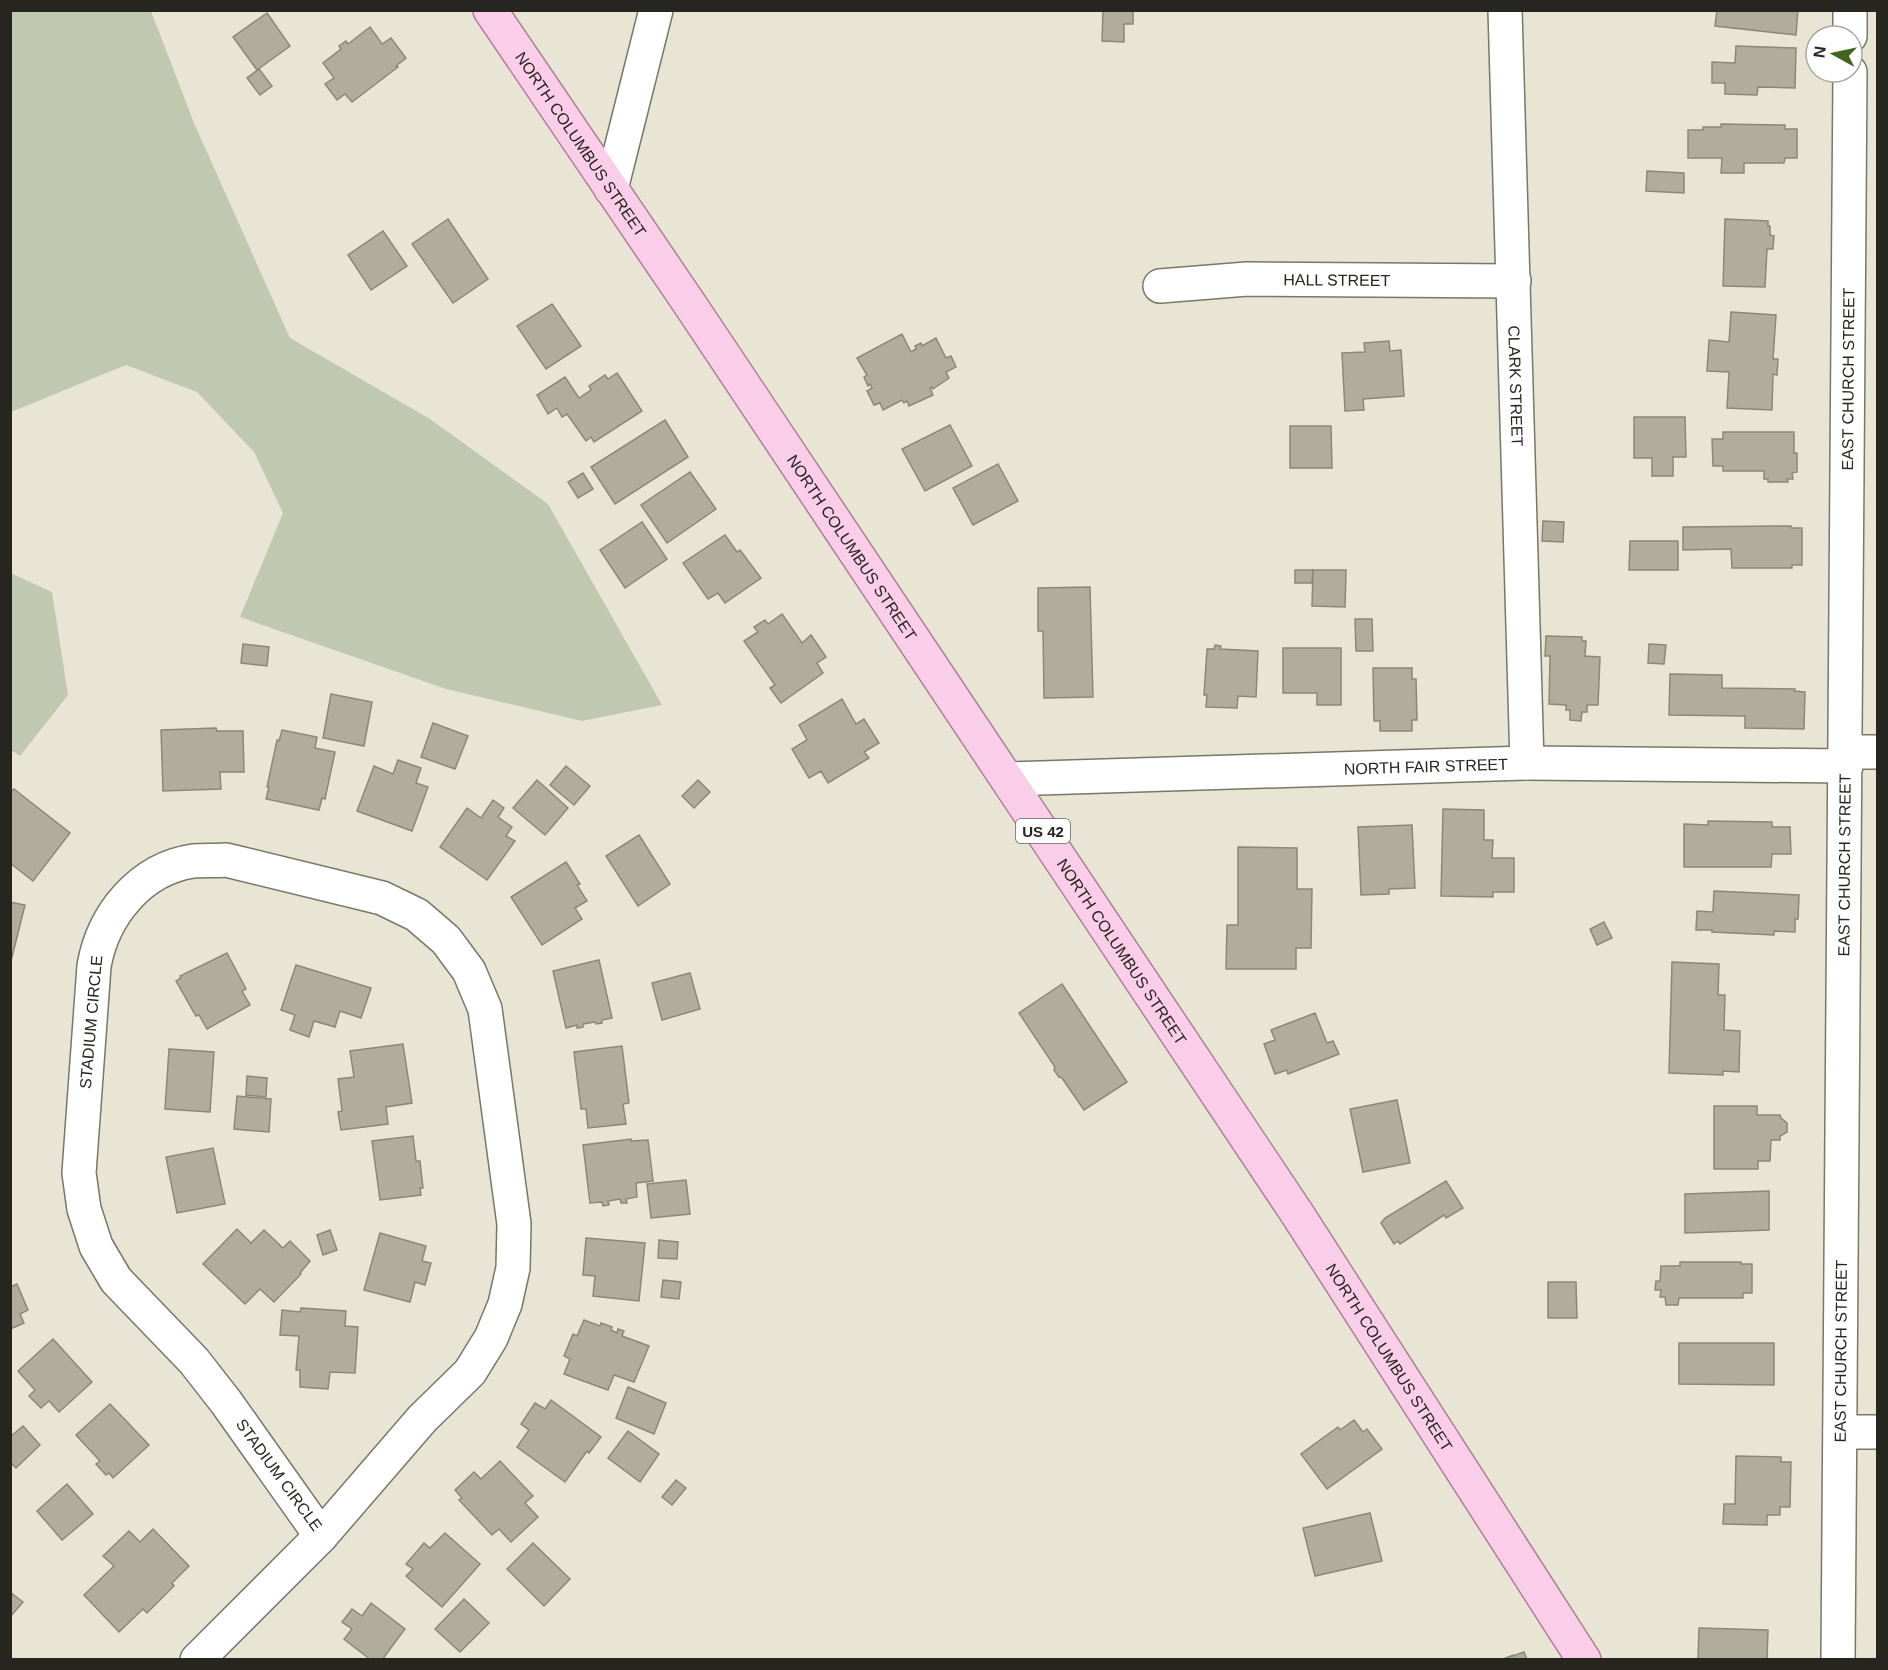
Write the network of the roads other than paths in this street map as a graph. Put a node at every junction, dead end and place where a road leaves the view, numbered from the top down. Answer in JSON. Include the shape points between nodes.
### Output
{"nodes":[{"id":1,"x":490,"y":10,"type":"edge"},
{"id":2,"x":656,"y":10,"type":"edge"},
{"id":3,"x":1505,"y":10,"type":"edge"},
{"id":4,"x":1854,"y":84,"type":"edge"},
{"id":5,"x":1864,"y":113,"type":"edge"},
{"id":6,"x":611,"y":189,"type":"junction"},
{"id":7,"x":1514,"y":281,"type":"junction"},
{"id":8,"x":1160,"y":286,"type":"dead end"},
{"id":9,"x":1856,"y":757,"type":"edge"},
{"id":10,"x":1527,"y":763,"type":"junction"},
{"id":11,"x":1008,"y":779,"type":"junction"},
{"id":12,"x":1840,"y":1432,"type":"junction"},
{"id":13,"x":1878,"y":1432,"type":"edge"},
{"id":14,"x":321,"y":1536,"type":"junction"},
{"id":15,"x":197,"y":1659,"type":"edge"},
{"id":16,"x":1584,"y":1659,"type":"edge"},
{"id":17,"x":1838,"y":1659,"type":"edge"}],
"edges":[{"from":1,"to":6,"type":"main road","name":"NORTH COLUMBUS STREET","number":"US 42"},
{"from":2,"to":6,"type":"street"},
{"from":3,"to":7,"type":"street","name":"CLARK STREET"},
{"from":4,"to":5,"type":"street","name":"EAST CHURCH STREET"},
{"from":5,"to":9,"type":"street","name":"EAST CHURCH STREET"},
{"from":6,"to":11,"type":"main road","name":"NORTH COLUMBUS STREET","number":"US 42"},
{"from":7,"to":8,"type":"street","name":"HALL STREET","via":[[1247,279]]},
{"from":7,"to":10,"type":"street","name":"CLARK STREET"},
{"from":9,"to":10,"type":"street","name":"NORTH FAIR STREET"},
{"from":9,"to":12,"type":"street","name":"EAST CHURCH STREET"},
{"from":10,"to":11,"type":"street","name":"NORTH FAIR STREET"},
{"from":11,"to":16,"type":"main road","name":"NORTH COLUMBUS STREET","number":"US 42","via":[[1298,1215]]},
{"from":12,"to":13,"type":"street"},
{"from":12,"to":17,"type":"street","name":"EAST CHURCH STREET"},
{"from":14,"to":14,"type":"street","name":"STADIUM CIRCLE","via":[[194,1361],[116,1280],[96,1246],[84,1209],[79,1173],[97,949],[112,915],[134,889],[160,872],[193,861],[226,860],[382,898],[417,915],[446,940],[469,971],[486,1009],[514,1224],[513,1268],[505,1304],[491,1338],[470,1372],[422,1419]]},
{"from":14,"to":15,"type":"street","name":"STADIUM CIRCLE"}]}
